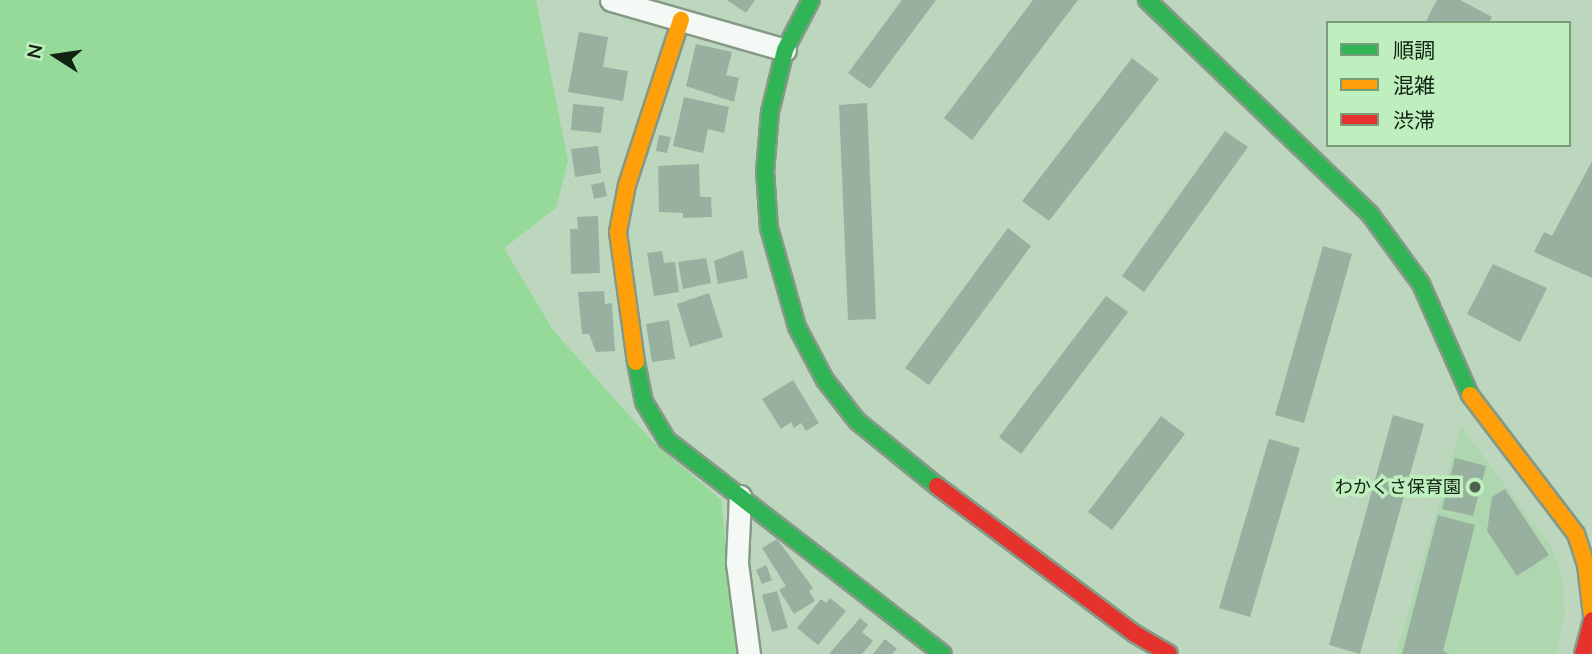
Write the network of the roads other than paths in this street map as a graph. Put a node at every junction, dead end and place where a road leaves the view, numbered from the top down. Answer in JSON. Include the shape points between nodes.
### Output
{"nodes":[{"id":1,"x":811,"y":0,"type":"edge"},
{"id":2,"x":1147,"y":0,"type":"edge"},
{"id":3,"x":622,"y":1,"type":"edge"},
{"id":4,"x":681,"y":20,"type":"junction"},
{"id":5,"x":785,"y":50,"type":"junction"},
{"id":6,"x":740,"y":496,"type":"junction"},
{"id":7,"x":1592,"y":617,"type":"edge"},
{"id":8,"x":749,"y":654,"type":"edge"},
{"id":9,"x":943,"y":654,"type":"edge"},
{"id":10,"x":1169,"y":654,"type":"edge"},
{"id":11,"x":1583,"y":654,"type":"edge"}],
"edges":[{"from":1,"to":5,"type":"street"},
{"from":2,"to":7,"type":"street","via":[[1370,214],[1398,249],[1420,284],[1470,396],[1576,534],[1586,565]]},
{"from":3,"to":4,"type":"street"},
{"from":4,"to":5,"type":"street"},
{"from":4,"to":6,"type":"street","via":[[627,185],[618,232],[626,311],[637,377],[654,425]]},
{"from":5,"to":10,"type":"street","via":[[770,112],[765,171],[769,228],[797,327],[825,380],[857,421],[892,453],[1135,634]]},
{"from":6,"to":8,"type":"street","via":[[737,563]]},
{"from":6,"to":9,"type":"street"},
{"from":7,"to":11,"type":"street"}]}
